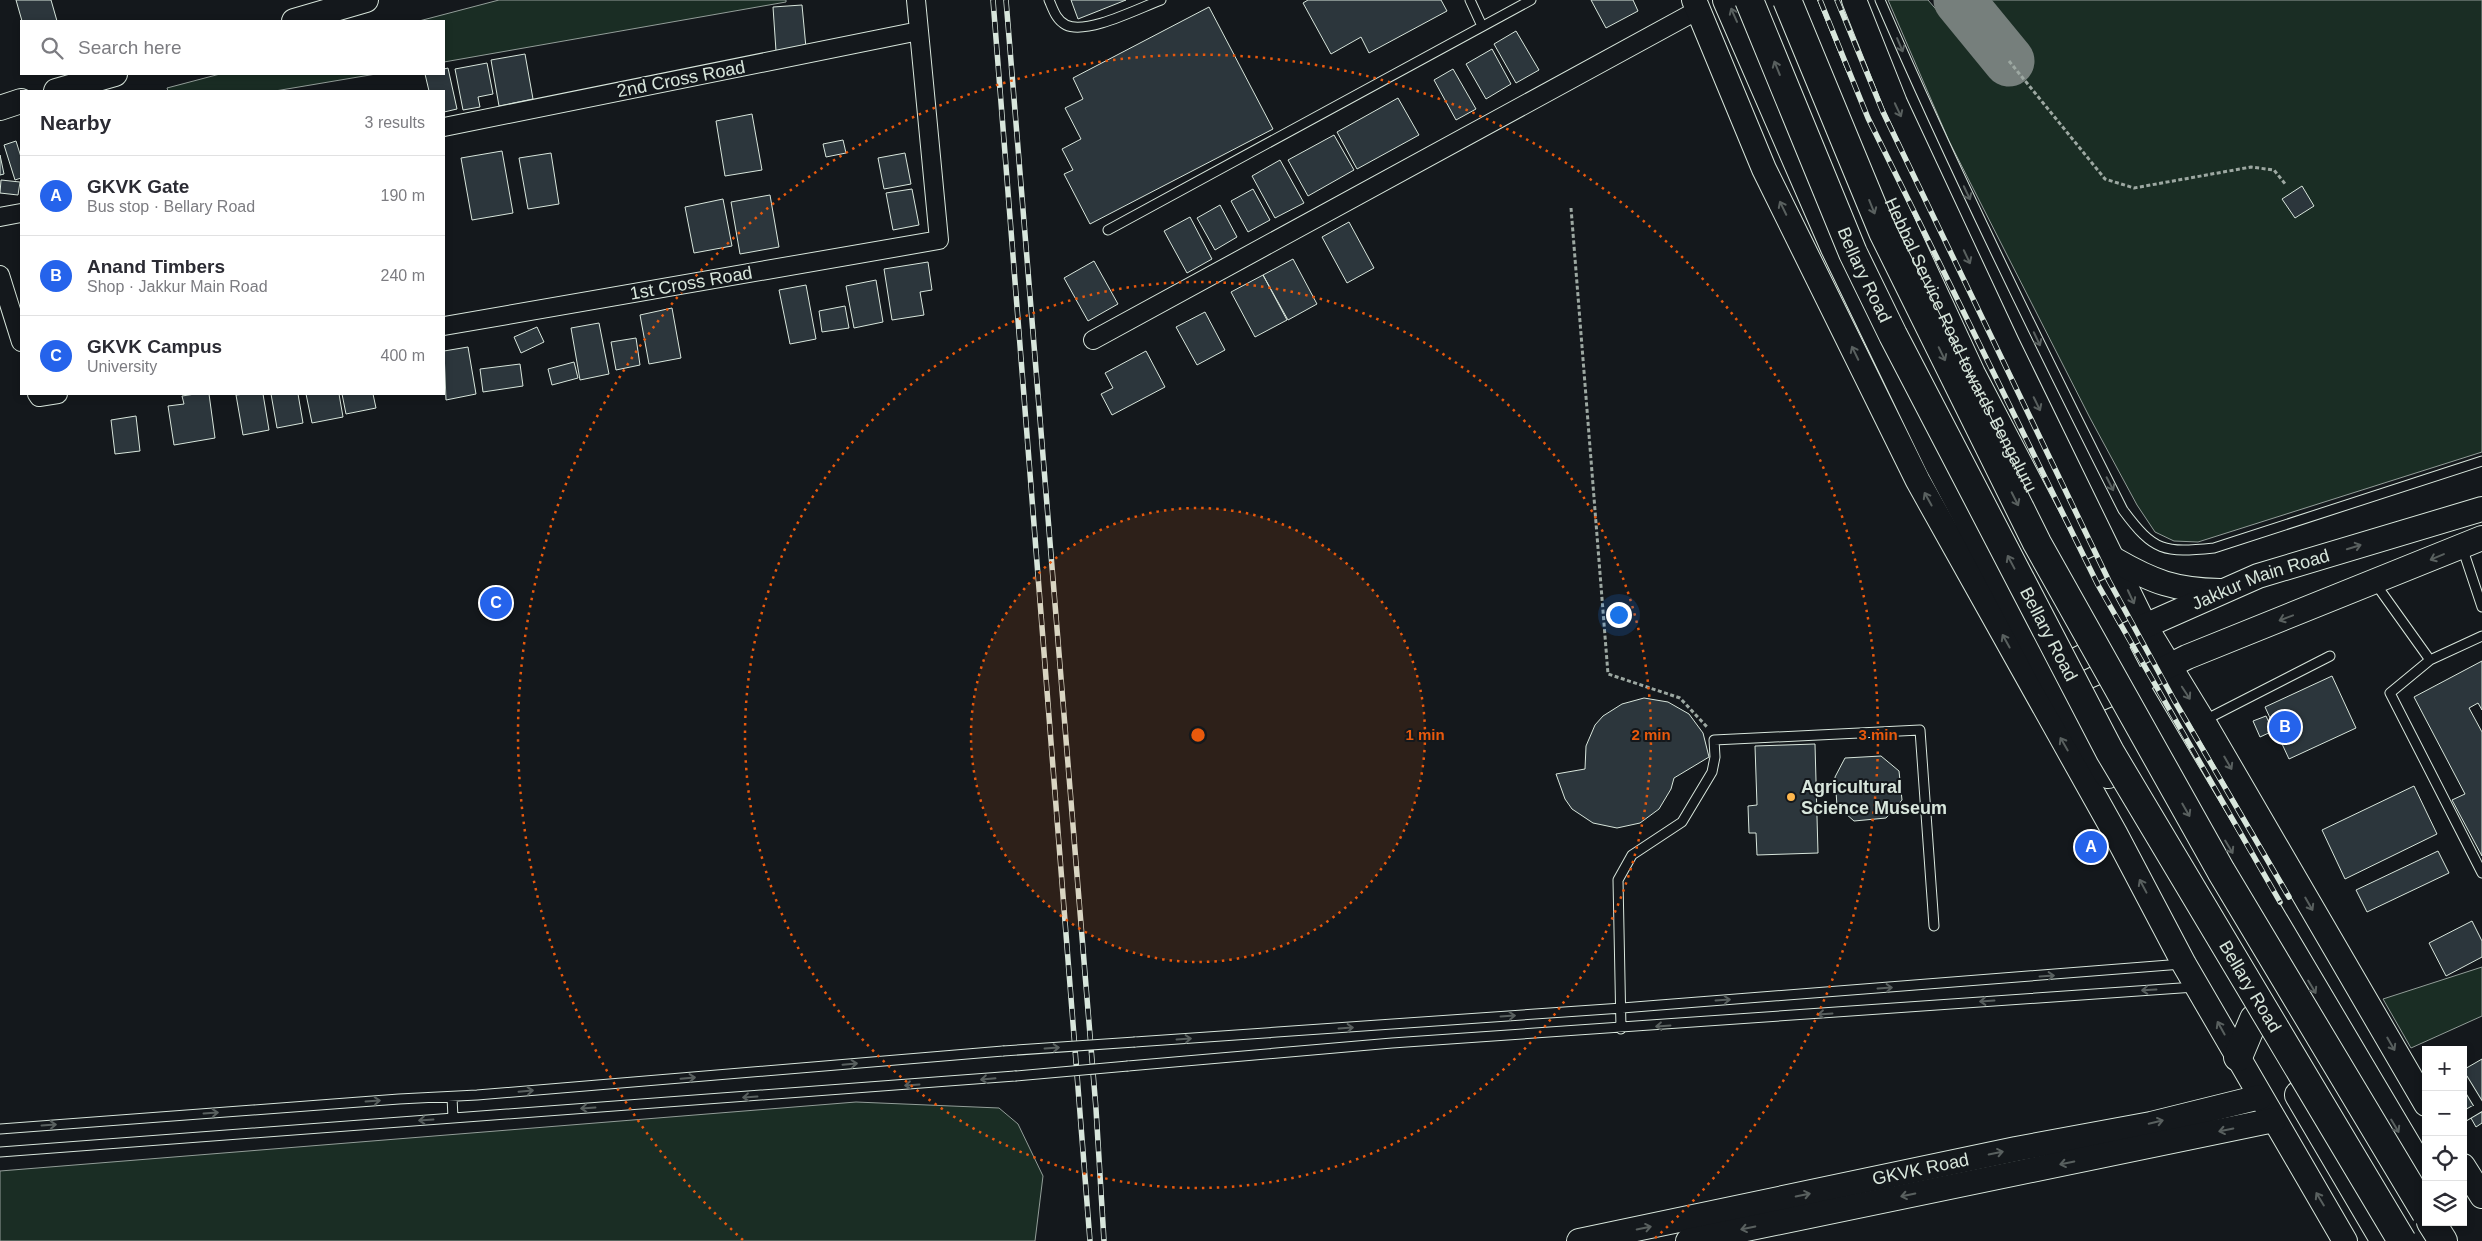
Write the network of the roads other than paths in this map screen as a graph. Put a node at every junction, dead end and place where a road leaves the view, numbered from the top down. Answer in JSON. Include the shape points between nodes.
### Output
{"nodes":[{"id":1,"x":366,"y":0,"type":"edge"},
{"id":2,"x":916,"y":0,"type":"edge"},
{"id":3,"x":1049,"y":0,"type":"edge"},
{"id":4,"x":1161,"y":0,"type":"edge"},
{"id":5,"x":1470,"y":0,"type":"edge"},
{"id":6,"x":1531,"y":0,"type":"edge"},
{"id":7,"x":1727,"y":0,"type":"edge"},
{"id":8,"x":1750,"y":0,"type":"edge"},
{"id":9,"x":1787,"y":0,"type":"edge"},
{"id":10,"x":1802,"y":0,"type":"edge"},
{"id":11,"x":1854,"y":0,"type":"edge"},
{"id":12,"x":1880,"y":0,"type":"edge"},
{"id":13,"x":1696,"y":5,"type":"edge"},
{"id":14,"x":297,"y":20,"type":"edge"},
{"id":15,"x":1482,"y":26,"type":"junction"},
{"id":16,"x":919,"y":31,"type":"junction"},
{"id":17,"x":112,"y":75,"type":"edge"},
{"id":18,"x":59,"y":90,"type":"edge"},
{"id":19,"x":20,"y":101,"type":"edge"},
{"id":20,"x":0,"y":108,"type":"edge"},
{"id":21,"x":445,"y":127,"type":"edge"},
{"id":22,"x":20,"y":212,"type":"edge"},
{"id":23,"x":0,"y":217,"type":"edge"},
{"id":24,"x":1108,"y":230,"type":"dead end"},
{"id":25,"x":0,"y":275,"type":"edge"},
{"id":26,"x":445,"y":326,"type":"edge"},
{"id":27,"x":20,"y":339,"type":"edge"},
{"id":28,"x":1092,"y":340,"type":"dead end"},
{"id":29,"x":2482,"y":461,"type":"edge"},
{"id":30,"x":2482,"y":509,"type":"edge"},
{"id":31,"x":2472,"y":542,"type":"edge"},
{"id":32,"x":2115,"y":560,"type":"junction"},
{"id":33,"x":2077,"y":578,"type":"junction"},
{"id":34,"x":2375,"y":583,"type":"junction"},
{"id":35,"x":2225,"y":591,"type":"junction"},
{"id":36,"x":2482,"y":607,"type":"edge"},
{"id":37,"x":2144,"y":626,"type":"junction"},
{"id":38,"x":2482,"y":636,"type":"edge"},
{"id":39,"x":2111,"y":642,"type":"junction"},
{"id":40,"x":2330,"y":656,"type":"dead end"},
{"id":41,"x":2430,"y":660,"type":"junction"},
{"id":42,"x":2168,"y":666,"type":"junction"},
{"id":43,"x":2040,"y":679,"type":"junction"},
{"id":44,"x":2133,"y":684,"type":"junction"},
{"id":45,"x":2061,"y":717,"type":"junction"},
{"id":46,"x":2203,"y":721,"type":"junction"},
{"id":47,"x":2482,"y":873,"type":"edge"},
{"id":48,"x":1934,"y":926,"type":"dead end"},
{"id":49,"x":2184,"y":964,"type":"junction"},
{"id":50,"x":2198,"y":987,"type":"junction"},
{"id":51,"x":1622,"y":1008,"type":"junction"},
{"id":52,"x":2254,"y":1019,"type":"junction"},
{"id":53,"x":1621,"y":1029,"type":"junction"},
{"id":54,"x":2238,"y":1057,"type":"junction"},
{"id":55,"x":2420,"y":1080,"type":"edge"},
{"id":56,"x":2467,"y":1086,"type":"edge"},
{"id":57,"x":452,"y":1097,"type":"junction"},
{"id":58,"x":2260,"y":1097,"type":"junction"},
{"id":59,"x":2467,"y":1115,"type":"edge"},
{"id":60,"x":453,"y":1118,"type":"junction"},
{"id":61,"x":2274,"y":1120,"type":"junction"},
{"id":62,"x":0,"y":1129,"type":"edge"},
{"id":63,"x":0,"y":1152,"type":"edge"},
{"id":64,"x":2422,"y":1171,"type":"edge"},
{"id":65,"x":2467,"y":1172,"type":"edge"},
{"id":66,"x":2482,"y":1195,"type":"edge"},
{"id":67,"x":2422,"y":1206,"type":"edge"},
{"id":68,"x":2433,"y":1226,"type":"edge"},
{"id":69,"x":2454,"y":1226,"type":"edge"},
{"id":70,"x":1579,"y":1241,"type":"edge"},
{"id":71,"x":1688,"y":1241,"type":"edge"},
{"id":72,"x":2345,"y":1241,"type":"edge"},
{"id":73,"x":2385,"y":1241,"type":"edge"},
{"id":74,"x":2402,"y":1241,"type":"edge"},
{"id":75,"x":2442,"y":1241,"type":"edge"},
{"id":76,"x":2463,"y":1241,"type":"edge"}],
"edges":[{"from":1,"to":14,"type":"street"},
{"from":2,"to":16,"type":"street"},
{"from":3,"to":4,"type":"lane","via":[[1055,16],[1065,25],[1079,28],[1102,23]]},
{"from":5,"to":15,"type":"lane"},
{"from":6,"to":15,"type":"lane"},
{"from":43,"to":7,"type":"highway","name":"Bellary Road","one_way":true,"via":[[1848,274]]},
{"from":74,"to":8,"type":"highway","name":"Bellary Road","one_way":true,"bridge":true,"via":[[2110,752],[1857,261]]},
{"from":9,"to":67,"type":"highway","name":"Bellary Road","one_way":true,"bridge":true,"via":[[1882,232],[2037,543],[2221,871]]},
{"from":10,"to":33,"type":"highway","name":"Hebbal Service Road towards Bengaluru","via":[[1895,214],[1971,374]]},
{"from":11,"to":32,"type":"street","one_way":true,"via":[[1912,139],[2007,343]]},
{"from":12,"to":29,"type":"lane","one_way":true,"via":[[1924,102],[2043,352],[2123,510],[2138,531],[2159,547],[2184,551],[2214,548]]},
{"from":13,"to":28,"type":"street"},
{"from":43,"to":13,"type":"street","one_way":true,"via":[[1918,481],[1764,169]]},
{"from":15,"to":24,"type":"lane"},
{"from":16,"to":21,"type":"street","name":"2nd Cross Road"},
{"from":16,"to":26,"type":"street","name":"1st Cross Road","via":[[939,240]]},
{"from":17,"to":18,"type":"street"},
{"from":19,"to":20,"type":"street"},
{"from":22,"to":23,"type":"street"},
{"from":25,"to":27,"type":"street"},
{"from":35,"to":30,"type":"street","name":"Jakkur Main Road","one_way":true,"via":[[2258,576]]},
{"from":31,"to":34,"type":"street","one_way":true},
{"from":31,"to":36,"type":"lane"},
{"from":32,"to":33,"type":"street"},
{"from":32,"to":35,"type":"street","via":[[2147,579],[2164,584],[2192,590]]},
{"from":32,"to":37,"type":"street","one_way":true},
{"from":33,"to":39,"type":"highway","name":"Hebbal Service Road towards Bengaluru"},
{"from":34,"to":41,"type":"lane"},
{"from":34,"to":42,"type":"street","one_way":true},
{"from":35,"to":37,"type":"street","name":"Jakkur Main Road"},
{"from":37,"to":39,"type":"street","name":"Jakkur Main Road"},
{"from":37,"to":42,"type":"street"},
{"from":38,"to":41,"type":"lane"},
{"from":39,"to":43,"type":"street","name":"Jakkur Main Road"},
{"from":39,"to":44,"type":"highway","name":"Hebbal Service Road towards Bengaluru"},
{"from":40,"to":46,"type":"lane"},
{"from":41,"to":47,"type":"lane","via":[[2390,693]]},
{"from":42,"to":44,"type":"street"},
{"from":42,"to":46,"type":"street","one_way":true},
{"from":43,"to":45,"type":"highway","name":"Bellary Road"},
{"from":44,"to":45,"type":"street"},
{"from":44,"to":64,"type":"highway","one_way":true},
{"from":49,"to":45,"type":"street","one_way":true,"via":[[2115,833]]},
{"from":45,"to":52,"type":"highway","name":"Bellary Road"},
{"from":46,"to":55,"type":"street","one_way":true},
{"from":48,"to":51,"type":"lane","via":[[1920,730],[1714,740],[1712,772],[1682,822],[1632,855],[1618,880]]},
{"from":49,"to":50,"type":"street"},
{"from":51,"to":49,"type":"lane","one_way":true},
{"from":50,"to":53,"type":"lane","one_way":true},
{"from":54,"to":50,"type":"street","one_way":true},
{"from":51,"to":53,"type":"lane"},
{"from":57,"to":51,"type":"lane","one_way":true,"bridge":true,"via":[[1003,1051]]},
{"from":52,"to":54,"type":"highway"},
{"from":52,"to":73,"type":"highway","name":"Bellary Road"},
{"from":53,"to":60,"type":"lane","one_way":true,"bridge":true,"via":[[1392,1043],[1015,1076]]},
{"from":54,"to":58,"type":"street"},
{"from":56,"to":59,"type":"lane","via":[[2480,1107]]},
{"from":57,"to":60,"type":"lane"},
{"from":62,"to":57,"type":"lane","one_way":true},
{"from":58,"to":61,"type":"street"},
{"from":70,"to":58,"type":"street","name":"GKVK Road","one_way":true,"via":[[2016,1149],[2151,1124]]},
{"from":60,"to":63,"type":"lane","one_way":true},
{"from":61,"to":71,"type":"street","name":"GKVK Road","one_way":true},
{"from":72,"to":61,"type":"street","one_way":true},
{"from":65,"to":66,"type":"street"},
{"from":68,"to":75,"type":"highway"},
{"from":69,"to":76,"type":"highway"}]}
